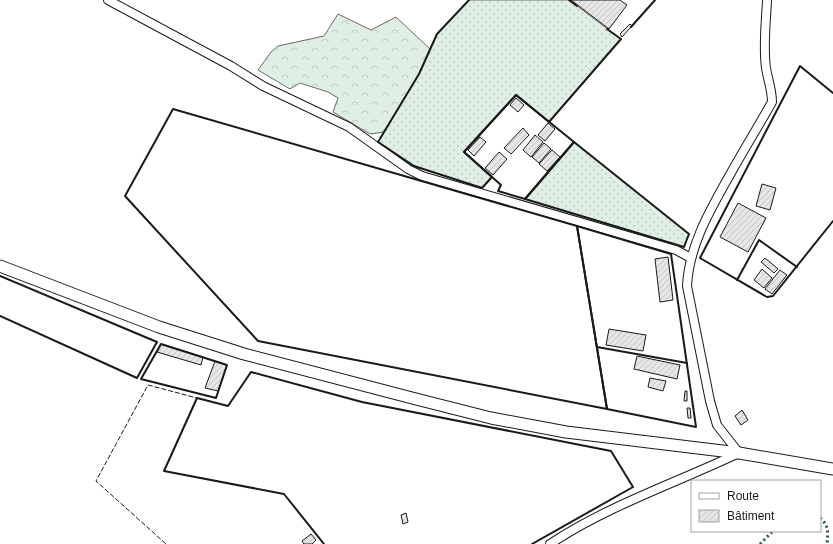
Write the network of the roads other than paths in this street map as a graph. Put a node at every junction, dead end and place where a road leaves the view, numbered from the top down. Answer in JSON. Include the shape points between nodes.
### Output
{"nodes":[{"id":1,"x":108,"y":0,"type":"edge"},
{"id":2,"x":767,"y":0,"type":"edge"},
{"id":3,"x":691,"y":258,"type":"junction"},
{"id":4,"x":0,"y":266,"type":"edge"},
{"id":5,"x":739,"y":453,"type":"junction"},
{"id":6,"x":833,"y":469,"type":"edge"},
{"id":7,"x":550,"y":544,"type":"edge"}],
"edges":[{"from":1,"to":3,"type":"street","via":[[263,86],[349,127],[422,176],[676,250]]},
{"from":2,"to":3,"type":"street","via":[[765,51],[772,102],[709,212]]},
{"from":3,"to":5,"type":"street","via":[[687,286],[710,402],[717,425]]},
{"from":4,"to":5,"type":"main road","via":[[159,327],[251,356],[491,418],[566,432]]},
{"from":5,"to":6,"type":"main road"},
{"from":5,"to":7,"type":"street","via":[[627,501]]}]}
